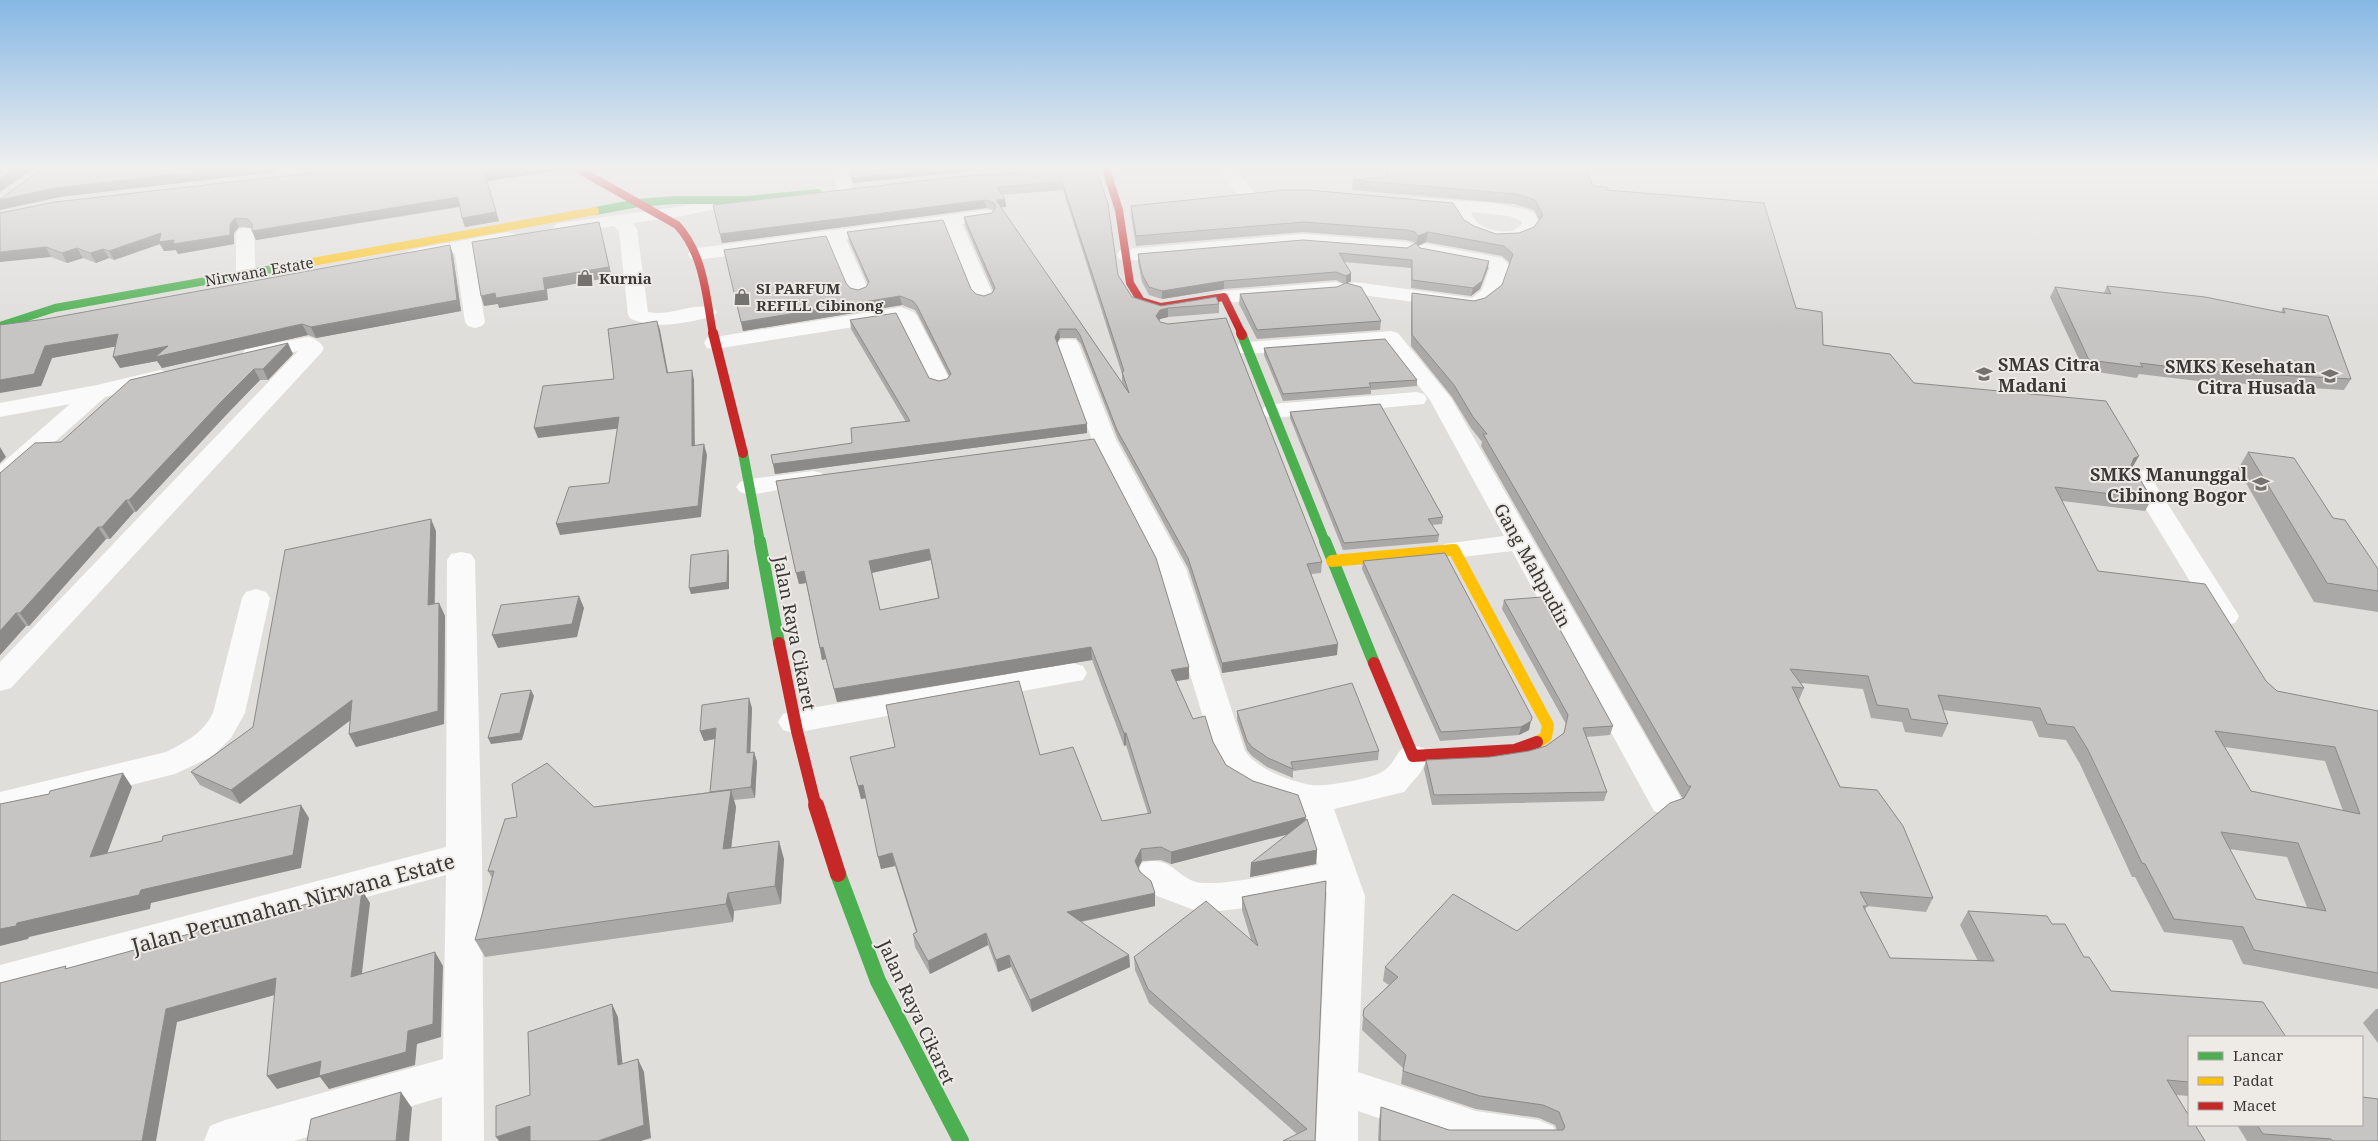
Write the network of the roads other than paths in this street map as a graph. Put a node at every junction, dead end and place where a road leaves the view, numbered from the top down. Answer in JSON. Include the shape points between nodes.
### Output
{"nodes":[{"id":1,"x":540,"y":222,"type":"edge"},
{"id":2,"x":598,"y":222,"type":"edge"},
{"id":3,"x":621,"y":222,"type":"edge"},
{"id":4,"x":672,"y":222,"type":"edge"},
{"id":5,"x":927,"y":222,"type":"edge"},
{"id":6,"x":952,"y":222,"type":"edge"},
{"id":7,"x":1121,"y":222,"type":"edge"},
{"id":8,"x":1466,"y":222,"type":"edge"},
{"id":9,"x":1531,"y":222,"type":"edge"},
{"id":10,"x":245,"y":233,"type":"edge"},
{"id":11,"x":1483,"y":234,"type":"junction"},
{"id":12,"x":835,"y":235,"type":"junction"},
{"id":13,"x":462,"y":246,"type":"junction"},
{"id":14,"x":1406,"y":248,"type":"edge"},
{"id":15,"x":1426,"y":250,"type":"edge"},
{"id":16,"x":697,"y":254,"type":"junction"},
{"id":17,"x":1126,"y":255,"type":"junction"},
{"id":18,"x":1479,"y":258,"type":"junction"},
{"id":19,"x":246,"y":280,"type":"junction"},
{"id":20,"x":859,"y":291,"type":"edge"},
{"id":21,"x":984,"y":297,"type":"edge"},
{"id":22,"x":1224,"y":297,"type":"junction"},
{"id":23,"x":707,"y":312,"type":"junction"},
{"id":24,"x":475,"y":322,"type":"dead end"},
{"id":25,"x":0,"y":326,"type":"edge"},
{"id":26,"x":0,"y":329,"type":"edge"},
{"id":27,"x":715,"y":343,"type":"junction"},
{"id":28,"x":1068,"y":345,"type":"dead end"},
{"id":29,"x":1248,"y":348,"type":"junction"},
{"id":30,"x":236,"y":358,"type":"edge"},
{"id":31,"x":180,"y":372,"type":"edge"},
{"id":32,"x":940,"y":382,"type":"edge"},
{"id":33,"x":96,"y":392,"type":"junction"},
{"id":34,"x":1416,"y":399,"type":"dead end"},
{"id":35,"x":0,"y":410,"type":"edge"},
{"id":36,"x":1273,"y":411,"type":"junction"},
{"id":37,"x":839,"y":475,"type":"edge"},
{"id":38,"x":2138,"y":476,"type":"edge"},
{"id":39,"x":0,"y":478,"type":"edge"},
{"id":40,"x":750,"y":487,"type":"junction"},
{"id":41,"x":1521,"y":542,"type":"junction"},
{"id":42,"x":1454,"y":550,"type":"junction"},
{"id":43,"x":461,"y":560,"type":"dead end"},
{"id":44,"x":1332,"y":561,"type":"junction"},
{"id":45,"x":256,"y":598,"type":"dead end"},
{"id":46,"x":2237,"y":636,"type":"edge"},
{"id":47,"x":1072,"y":673,"type":"dead end"},
{"id":48,"x":0,"y":681,"type":"edge"},
{"id":49,"x":794,"y":722,"type":"junction"},
{"id":50,"x":1413,"y":756,"type":"junction"},
{"id":51,"x":1312,"y":798,"type":"junction"},
{"id":52,"x":1666,"y":802,"type":"dead end"},
{"id":53,"x":0,"y":805,"type":"edge"},
{"id":54,"x":464,"y":856,"type":"junction"},
{"id":55,"x":1155,"y":873,"type":"dead end"},
{"id":56,"x":1340,"y":875,"type":"junction"},
{"id":57,"x":0,"y":982,"type":"edge"},
{"id":58,"x":463,"y":1072,"type":"junction"},
{"id":59,"x":1338,"y":1085,"type":"junction"},
{"id":60,"x":225,"y":1141,"type":"edge"},
{"id":61,"x":463,"y":1141,"type":"edge"},
{"id":62,"x":961,"y":1141,"type":"edge"},
{"id":63,"x":1337,"y":1141,"type":"edge"},
{"id":64,"x":1538,"y":1141,"type":"edge"}],
"edges":[{"from":1,"to":19,"type":"street","name":"Nirwana Estate"},
{"from":2,"to":13,"type":"street","name":"Nirwana Estate"},
{"from":3,"to":23,"type":"street","via":[[628,229],[638,315],[663,318]]},
{"from":4,"to":16,"type":"street","name":"Jalan Raya Cikaret","via":[[688,237]]},
{"from":5,"to":12,"type":"street"},
{"from":6,"to":21,"type":"street"},
{"from":7,"to":17,"type":"street"},
{"from":8,"to":11,"type":"street"},
{"from":9,"to":11,"type":"street","via":[[1529,228],[1518,236]]},
{"from":10,"to":19,"type":"street"},
{"from":11,"to":18,"type":"street"},
{"from":12,"to":16,"type":"street"},
{"from":12,"to":20,"type":"street"},
{"from":13,"to":19,"type":"street","name":"Nirwana Estate"},
{"from":13,"to":24,"type":"street"},
{"from":14,"to":17,"type":"street","via":[[1303,240]]},
{"from":15,"to":18,"type":"street"},
{"from":16,"to":23,"type":"street","name":"Jalan Raya Cikaret"},
{"from":17,"to":22,"type":"street","via":[[1130,283],[1141,301],[1162,307]]},
{"from":18,"to":22,"type":"street","via":[[1500,266],[1491,294],[1484,301],[1473,304],[1346,288]]},
{"from":19,"to":25,"type":"street","name":"Nirwana Estate","via":[[55,308]]},
{"from":19,"to":26,"type":"street","name":"Nirwana Estate","via":[[52,322]]},
{"from":22,"to":29,"type":"street","via":[[1224,321]]},
{"from":23,"to":27,"type":"street","name":"Jalan Raya Cikaret"},
{"from":27,"to":32,"type":"street","via":[[901,313],[907,316]]},
{"from":27,"to":40,"type":"street","name":"Jalan Raya Cikaret"},
{"from":28,"to":51,"type":"street","via":[[1095,441],[1172,569],[1230,753],[1239,767],[1265,783]]},
{"from":29,"to":36,"type":"street"},
{"from":29,"to":41,"type":"street","name":"Gang Mahpudin","via":[[1391,337],[1440,398]]},
{"from":30,"to":48,"type":"street","via":[[300,344],[308,343],[313,348]]},
{"from":31,"to":33,"type":"street"},
{"from":33,"to":35,"type":"street"},
{"from":33,"to":39,"type":"street"},
{"from":34,"to":36,"type":"street"},
{"from":36,"to":44,"type":"street"},
{"from":37,"to":40,"type":"street"},
{"from":38,"to":46,"type":"street"},
{"from":40,"to":49,"type":"street","name":"Jalan Raya Cikaret"},
{"from":41,"to":42,"type":"street"},
{"from":41,"to":52,"type":"street","name":"Gang Mahpudin"},
{"from":42,"to":44,"type":"street"},
{"from":42,"to":50,"type":"street","via":[[1548,725],[1546,737],[1515,750]]},
{"from":43,"to":54,"type":"street"},
{"from":44,"to":50,"type":"street"},
{"from":45,"to":53,"type":"street","via":[[229,713],[220,730],[202,748],[175,762]]},
{"from":47,"to":49,"type":"street"},
{"from":49,"to":62,"type":"street","name":"Jalan Raya Cikaret","via":[[829,850],[878,981]]},
{"from":50,"to":51,"type":"street","via":[[1392,783],[1328,798]]},
{"from":51,"to":56,"type":"street"},
{"from":54,"to":57,"type":"street","name":"Jalan Perumahan Nirwana Estate"},
{"from":54,"to":58,"type":"street","name":"Jalan Perumahan Nirwana Estate"},
{"from":55,"to":56,"type":"street","via":[[1170,886],[1202,898]]},
{"from":56,"to":59,"type":"street","via":[[1347,896]]},
{"from":58,"to":60,"type":"street"},
{"from":58,"to":61,"type":"street","name":"Jalan Perumahan Nirwana Estate"},
{"from":59,"to":63,"type":"street"},
{"from":59,"to":64,"type":"street","via":[[1476,1131]]}]}
